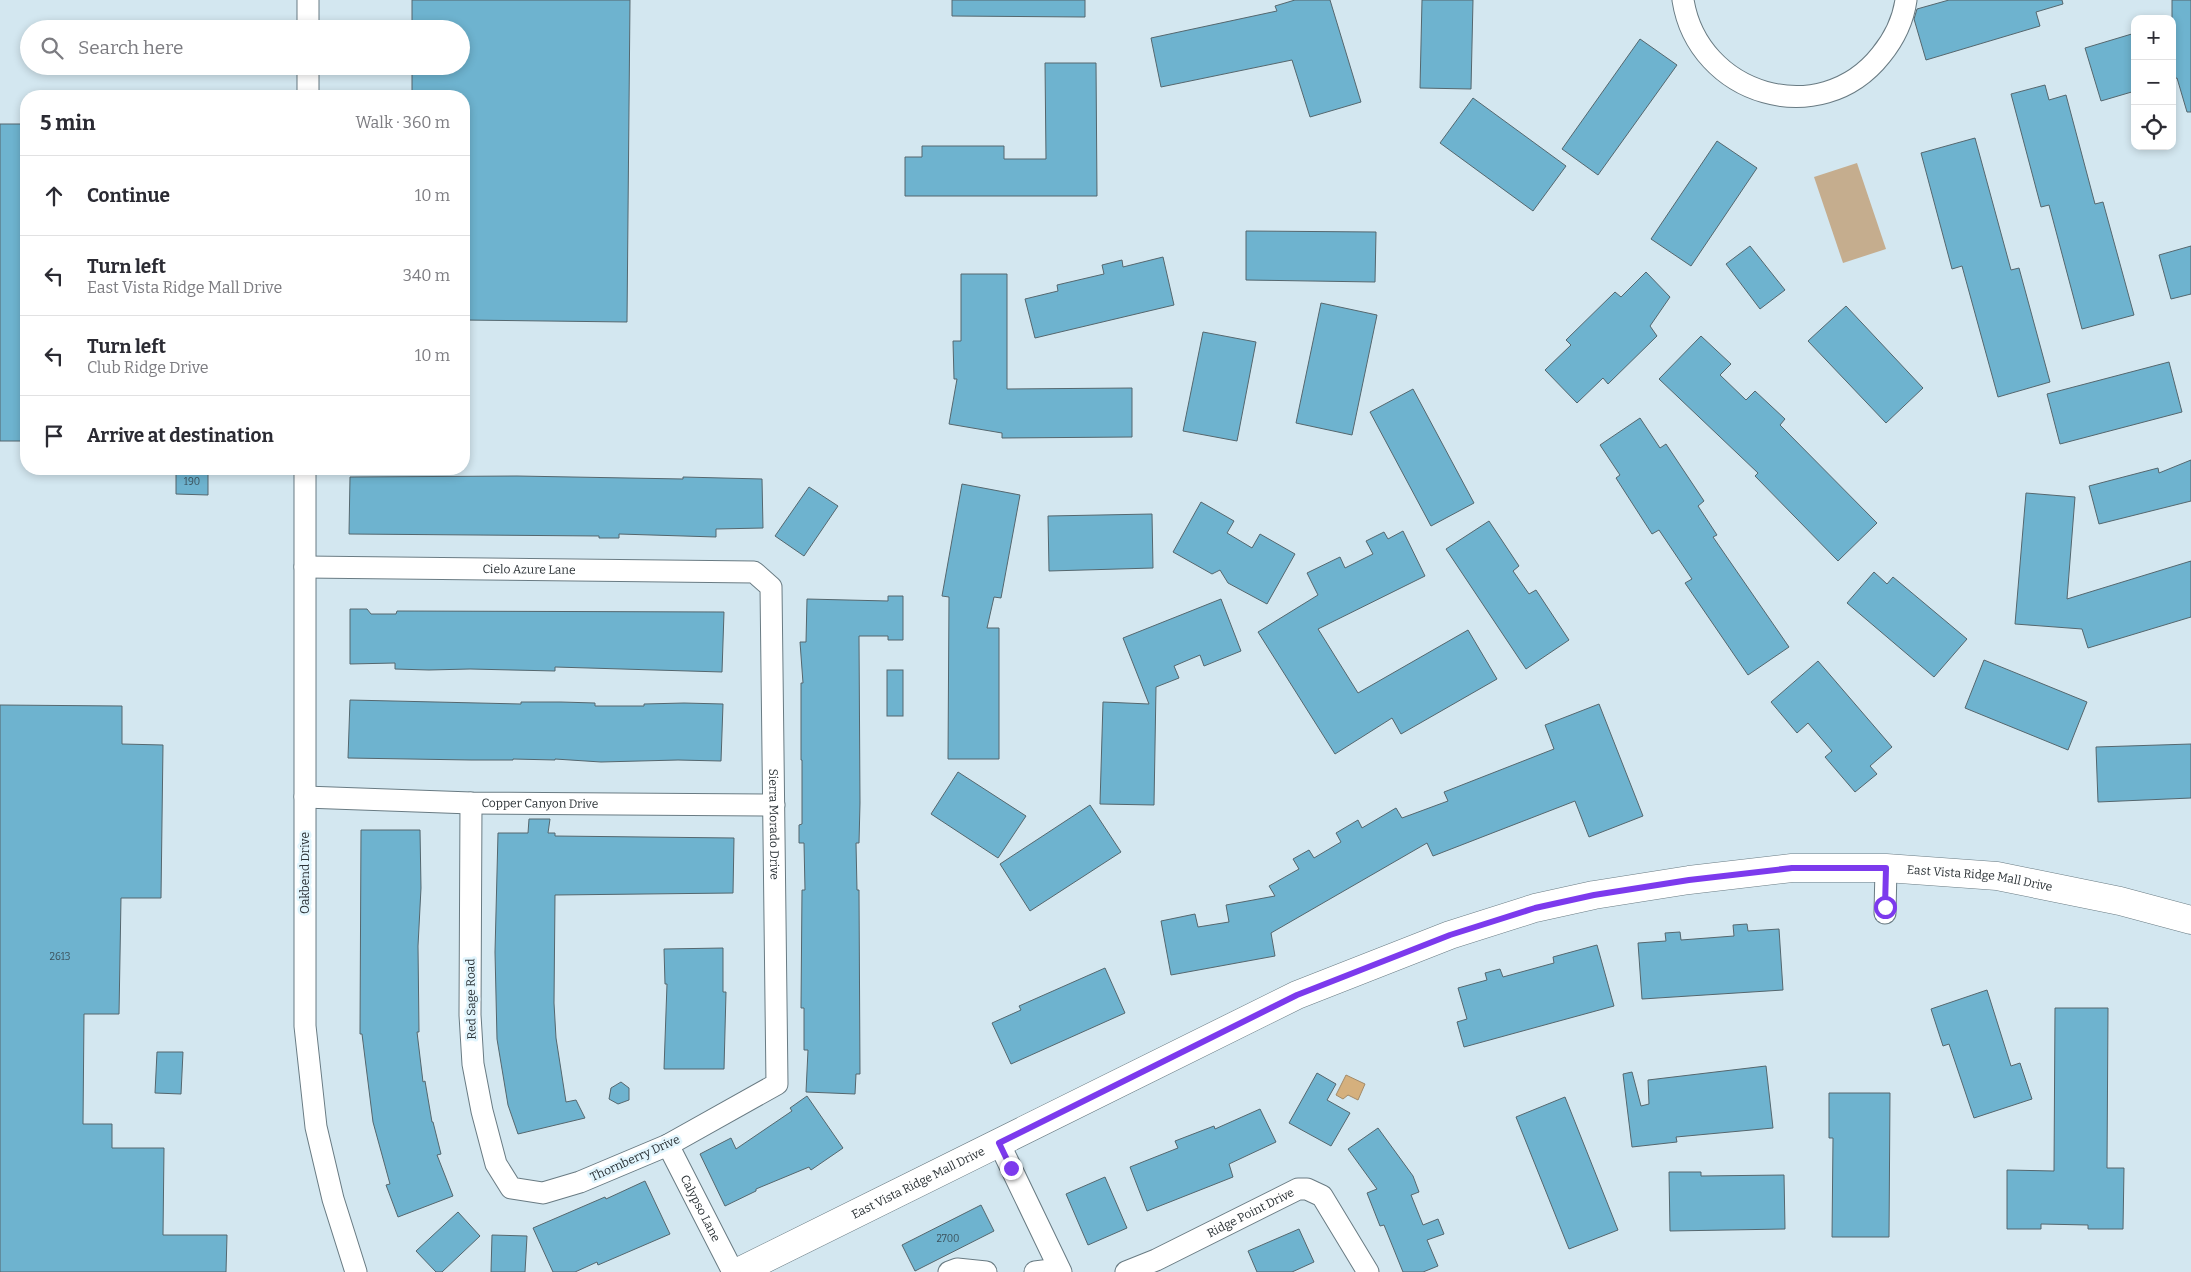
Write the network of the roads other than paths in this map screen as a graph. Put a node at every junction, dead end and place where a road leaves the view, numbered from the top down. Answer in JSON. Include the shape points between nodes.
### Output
{"nodes":[{"id":1,"x":308,"y":0,"type":"edge"},
{"id":2,"x":1683,"y":0,"type":"edge"},
{"id":3,"x":1906,"y":0,"type":"edge"},
{"id":4,"x":308,"y":20,"type":"edge"},
{"id":5,"x":308,"y":75,"type":"edge"},
{"id":6,"x":308,"y":90,"type":"edge"},
{"id":7,"x":305,"y":475,"type":"edge"},
{"id":8,"x":305,"y":567,"type":"junction"},
{"id":9,"x":754,"y":572,"type":"joint"},
{"id":10,"x":305,"y":797,"type":"junction"},
{"id":11,"x":471,"y":803,"type":"junction"},
{"id":12,"x":774,"y":805,"type":"junction"},
{"id":13,"x":1886,"y":868,"type":"junction"},
{"id":14,"x":1885,"y":913,"type":"dead end"},
{"id":15,"x":2191,"y":920,"type":"edge"},
{"id":16,"x":777,"y":1084,"type":"joint"},
{"id":17,"x":999,"y":1143,"type":"junction"},
{"id":18,"x":668,"y":1146,"type":"junction"},
{"id":19,"x":511,"y":1188,"type":"joint"},
{"id":20,"x":1060,"y":1271,"type":"edge"},
{"id":21,"x":356,"y":1272,"type":"edge"},
{"id":22,"x":733,"y":1272,"type":"edge"},
{"id":23,"x":738,"y":1272,"type":"edge"},
{"id":24,"x":950,"y":1272,"type":"edge"},
{"id":25,"x":986,"y":1272,"type":"edge"},
{"id":26,"x":1035,"y":1272,"type":"edge"},
{"id":27,"x":1126,"y":1272,"type":"edge"},
{"id":28,"x":1368,"y":1272,"type":"edge"}],
"edges":[{"from":1,"to":4,"type":"street"},
{"from":2,"to":3,"type":"street","via":[[1686,18],[1700,47],[1722,71],[1750,88],[1781,96],[1814,95],[1844,85],[1871,67],[1892,42]]},
{"from":5,"to":6,"type":"street"},
{"from":7,"to":8,"type":"street","name":"Oakbend Drive"},
{"from":8,"to":9,"type":"street","name":"Cielo Azure Lane"},
{"from":8,"to":10,"type":"street","name":"Oakbend Drive"},
{"from":9,"to":12,"type":"street","name":"Sierra Morado Drive","via":[[772,587]]},
{"from":10,"to":11,"type":"street","name":"Copper Canyon Drive"},
{"from":10,"to":21,"type":"street","name":"Oakbend Drive","via":[[305,1026],[316,1127]]},
{"from":11,"to":12,"type":"street","name":"Copper Canyon Drive"},
{"from":11,"to":19,"type":"street","name":"Red Sage Road","via":[[470,1015],[473,1064],[496,1164]]},
{"from":12,"to":16,"type":"street","name":"Sierra Morado Drive"},
{"from":13,"to":14,"type":"street"},
{"from":13,"to":15,"type":"main road","name":"East Vista Ridge Mall Drive","via":[[1997,876],[2120,901]]},
{"from":13,"to":17,"type":"main road","name":"East Vista Ridge Mall Drive","via":[[1792,868],[1689,880],[1535,908],[1450,935],[1297,995]]},
{"from":16,"to":18,"type":"street","name":"Thornberry Drive"},
{"from":17,"to":20,"type":"street"},
{"from":17,"to":23,"type":"main road","name":"East Vista Ridge Mall Drive"},
{"from":18,"to":19,"type":"street","name":"Thornberry Drive","via":[[580,1182],[543,1193]]},
{"from":18,"to":22,"type":"street","name":"Calypso Lane"},
{"from":20,"to":26,"type":"street"},
{"from":24,"to":25,"type":"street","via":[[957,1269]]},
{"from":27,"to":28,"type":"street","name":"Ridge Point Drive","via":[[1298,1189],[1307,1189],[1322,1196]]}]}
